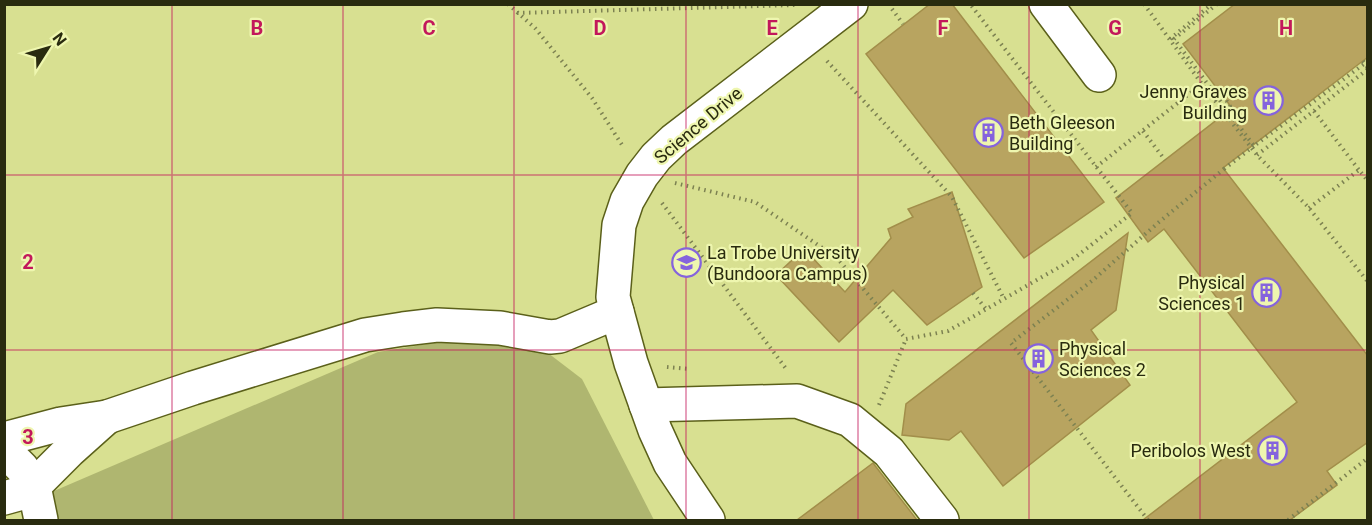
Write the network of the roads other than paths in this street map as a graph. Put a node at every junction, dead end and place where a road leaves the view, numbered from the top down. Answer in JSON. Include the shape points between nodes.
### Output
{"nodes":[{"id":1,"x":851,"y":4,"type":"edge"},
{"id":2,"x":1046,"y":4,"type":"edge"},
{"id":3,"x":1099,"y":75,"type":"dead end"},
{"id":4,"x":617,"y":312,"type":"junction"},
{"id":5,"x":646,"y":405,"type":"junction"},
{"id":6,"x":107,"y":417,"type":"junction"},
{"id":7,"x":4,"y":439,"type":"edge"},
{"id":8,"x":4,"y":450,"type":"edge"},
{"id":9,"x":19,"y":492,"type":"edge"},
{"id":10,"x":41,"y":520,"type":"edge"},
{"id":11,"x":708,"y":520,"type":"edge"},
{"id":12,"x":942,"y":520,"type":"edge"}],
"edges":[{"from":1,"to":4,"type":"street","name":"Science Drive","via":[[674,140],[642,175],[619,225],[613,297]]},
{"from":2,"to":3,"type":"street"},
{"from":4,"to":5,"type":"street","name":"Science Drive"},
{"from":4,"to":6,"type":"street","via":[[550,337],[500,328],[437,325],[365,335]]},
{"from":5,"to":11,"type":"street","name":"Science Drive","via":[[670,463]]},
{"from":5,"to":12,"type":"street","via":[[797,401],[850,420],[889,452]]},
{"from":6,"to":7,"type":"street"},
{"from":6,"to":9,"type":"street"},
{"from":8,"to":9,"type":"street","via":[[22,468]]},
{"from":9,"to":10,"type":"street"}]}
